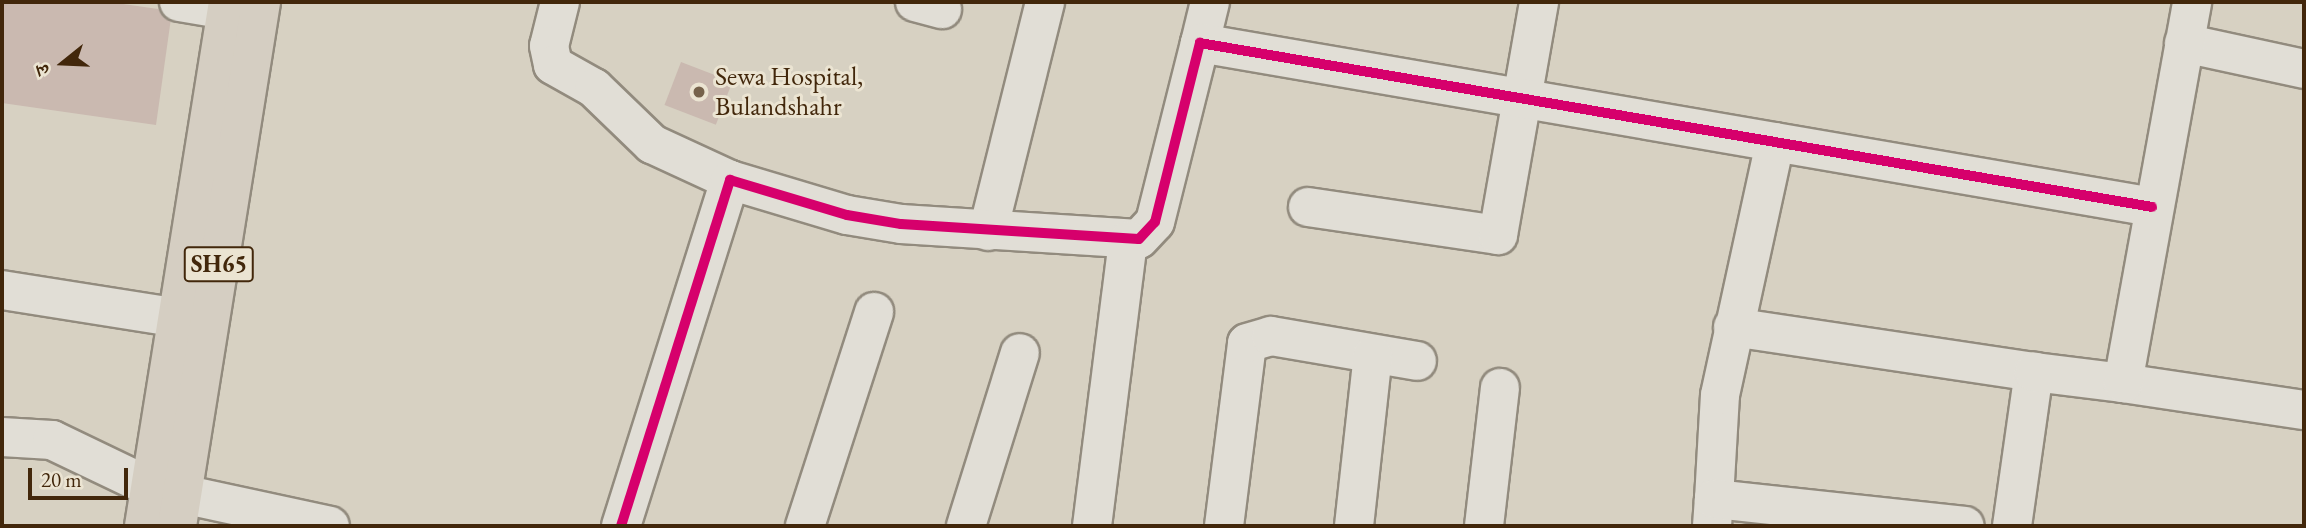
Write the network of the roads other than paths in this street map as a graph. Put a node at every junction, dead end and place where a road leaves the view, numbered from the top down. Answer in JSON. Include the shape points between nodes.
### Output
{"nodes":[{"id":1,"x":179,"y":2,"type":"edge"},
{"id":2,"x":560,"y":2,"type":"edge"},
{"id":3,"x":1045,"y":2,"type":"edge"},
{"id":4,"x":1210,"y":2,"type":"edge"},
{"id":5,"x":1539,"y":2,"type":"edge"},
{"id":6,"x":2192,"y":2,"type":"edge"},
{"id":7,"x":239,"y":4,"type":"edge"},
{"id":8,"x":1200,"y":43,"type":"junction"},
{"id":9,"x":2184,"y":43,"type":"junction"},
{"id":10,"x":2304,"y":69,"type":"edge"},
{"id":11,"x":1524,"y":98,"type":"junction"},
{"id":12,"x":1775,"y":142,"type":"junction"},
{"id":13,"x":730,"y":180,"type":"junction"},
{"id":14,"x":1308,"y":207,"type":"dead end"},
{"id":15,"x":2152,"y":207,"type":"junction"},
{"id":16,"x":988,"y":231,"type":"junction"},
{"id":17,"x":1128,"y":240,"type":"junction"},
{"id":18,"x":2,"y":290,"type":"edge"},
{"id":19,"x":874,"y":312,"type":"dead end"},
{"id":20,"x":178,"y":318,"type":"junction"},
{"id":21,"x":1733,"y":327,"type":"junction"},
{"id":22,"x":1020,"y":353,"type":"dead end"},
{"id":23,"x":1373,"y":355,"type":"junction"},
{"id":24,"x":1418,"y":361,"type":"dead end"},
{"id":25,"x":2034,"y":372,"type":"junction"},
{"id":26,"x":2123,"y":383,"type":"junction"},
{"id":27,"x":1500,"y":387,"type":"dead end"},
{"id":28,"x":2304,"y":410,"type":"edge"},
{"id":29,"x":2,"y":436,"type":"edge"},
{"id":30,"x":170,"y":502,"type":"edge"},
{"id":31,"x":1713,"y":513,"type":"edge"},
{"id":32,"x":144,"y":526,"type":"edge"},
{"id":33,"x":330,"y":526,"type":"edge"},
{"id":34,"x":621,"y":526,"type":"edge"},
{"id":35,"x":805,"y":526,"type":"edge"},
{"id":36,"x":966,"y":526,"type":"edge"},
{"id":37,"x":1092,"y":526,"type":"edge"},
{"id":38,"x":1223,"y":526,"type":"edge"},
{"id":39,"x":1354,"y":526,"type":"edge"},
{"id":40,"x":1484,"y":526,"type":"edge"},
{"id":41,"x":1965,"y":526,"type":"edge"},
{"id":42,"x":2012,"y":526,"type":"edge"}],
"edges":[{"from":1,"to":7,"type":"street"},
{"from":2,"to":13,"type":"street","via":[[549,46],[553,65],[605,97],[652,144]]},
{"from":3,"to":16,"type":"street"},
{"from":4,"to":8,"type":"street"},
{"from":5,"to":11,"type":"street"},
{"from":6,"to":9,"type":"street"},
{"from":7,"to":20,"type":"main road","number":"SH65"},
{"from":7,"to":30,"type":"main road","number":"SH65"},
{"from":8,"to":11,"type":"street"},
{"from":8,"to":17,"type":"street","via":[[1155,222],[1149,233]]},
{"from":9,"to":10,"type":"street"},
{"from":9,"to":15,"type":"street"},
{"from":11,"to":12,"type":"street"},
{"from":11,"to":14,"type":"street","via":[[1500,227],[1492,238]]},
{"from":12,"to":15,"type":"street"},
{"from":12,"to":21,"type":"street"},
{"from":13,"to":16,"type":"street","via":[[847,215]]},
{"from":13,"to":34,"type":"street"},
{"from":15,"to":26,"type":"street"},
{"from":16,"to":17,"type":"street"},
{"from":17,"to":37,"type":"street"},
{"from":18,"to":20,"type":"street"},
{"from":19,"to":35,"type":"street"},
{"from":20,"to":30,"type":"main road","number":"SH65"},
{"from":21,"to":25,"type":"street"},
{"from":21,"to":31,"type":"street","via":[[1720,395]]},
{"from":22,"to":36,"type":"street"},
{"from":23,"to":24,"type":"street"},
{"from":23,"to":38,"type":"street","via":[[1271,336],[1247,343]]},
{"from":23,"to":39,"type":"street"},
{"from":25,"to":26,"type":"street"},
{"from":25,"to":42,"type":"street"},
{"from":26,"to":28,"type":"street"},
{"from":27,"to":40,"type":"street"},
{"from":29,"to":30,"type":"street","via":[[52,440]]},
{"from":30,"to":32,"type":"main road","number":"SH65"},
{"from":30,"to":33,"type":"street"},
{"from":31,"to":41,"type":"street"}]}
